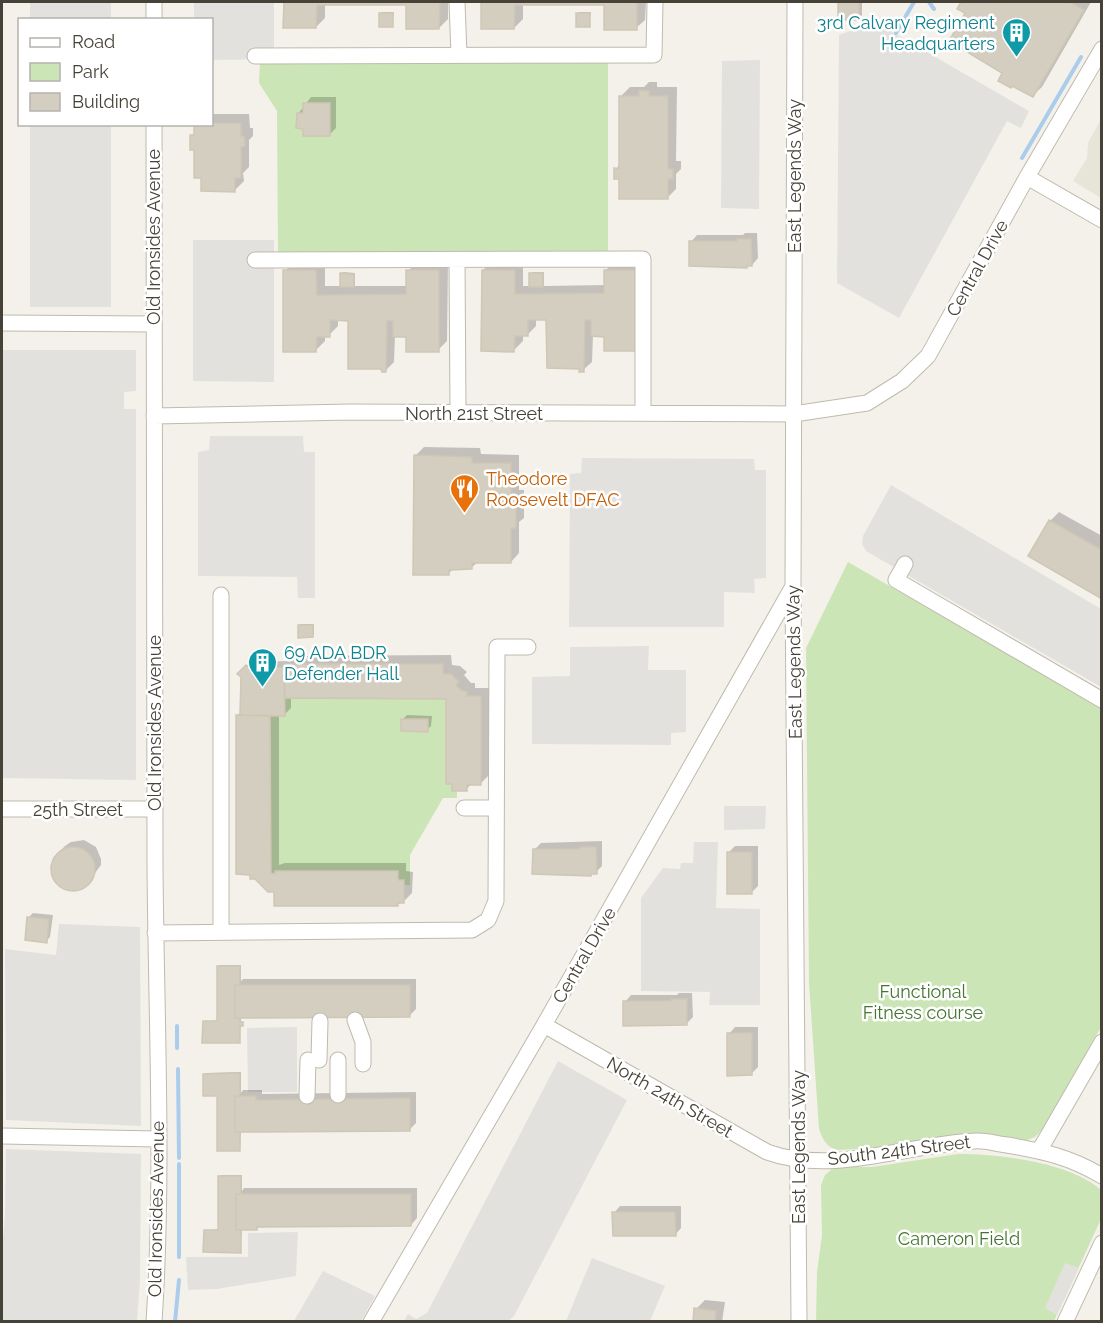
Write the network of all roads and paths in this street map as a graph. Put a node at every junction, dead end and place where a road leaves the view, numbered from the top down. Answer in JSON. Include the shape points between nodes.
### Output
{"nodes":[{"id":1,"x":154,"y":2,"type":"edge"},
{"id":2,"x":457,"y":2,"type":"edge"},
{"id":3,"x":655,"y":2,"type":"edge"},
{"id":4,"x":795,"y":2,"type":"edge"},
{"id":5,"x":154,"y":18,"type":"edge"},
{"id":6,"x":1101,"y":49,"type":"edge"},
{"id":7,"x":459,"y":55,"type":"junction"},
{"id":8,"x":255,"y":56,"type":"dead end"},
{"id":9,"x":153,"y":126,"type":"edge"},
{"id":10,"x":1027,"y":177,"type":"junction"},
{"id":11,"x":1101,"y":220,"type":"edge"},
{"id":12,"x":255,"y":260,"type":"dead end"},
{"id":13,"x":457,"y":260,"type":"junction"},
{"id":14,"x":2,"y":322,"type":"edge"},
{"id":15,"x":153,"y":324,"type":"junction"},
{"id":16,"x":458,"y":413,"type":"junction"},
{"id":17,"x":643,"y":413,"type":"junction"},
{"id":18,"x":794,"y":414,"type":"junction"},
{"id":19,"x":154,"y":416,"type":"junction"},
{"id":20,"x":905,"y":564,"type":"dead end"},
{"id":21,"x":793,"y":587,"type":"junction"},
{"id":22,"x":221,"y":595,"type":"dead end"},
{"id":23,"x":528,"y":647,"type":"dead end"},
{"id":24,"x":1101,"y":700,"type":"edge"},
{"id":25,"x":464,"y":808,"type":"dead end"},
{"id":26,"x":496,"y":808,"type":"junction"},
{"id":27,"x":2,"y":809,"type":"edge"},
{"id":28,"x":154,"y":809,"type":"junction"},
{"id":29,"x":221,"y":931,"type":"junction"},
{"id":30,"x":155,"y":933,"type":"junction"},
{"id":31,"x":355,"y":1020,"type":"dead end"},
{"id":32,"x":320,"y":1021,"type":"dead end"},
{"id":33,"x":544,"y":1025,"type":"junction"},
{"id":34,"x":1101,"y":1042,"type":"edge"},
{"id":35,"x":338,"y":1060,"type":"dead end"},
{"id":36,"x":363,"y":1064,"type":"dead end"},
{"id":37,"x":338,"y":1095,"type":"dead end"},
{"id":38,"x":308,"y":1096,"type":"dead end"},
{"id":39,"x":2,"y":1137,"type":"edge"},
{"id":40,"x":158,"y":1139,"type":"junction"},
{"id":41,"x":1039,"y":1151,"type":"junction"},
{"id":42,"x":798,"y":1160,"type":"junction"},
{"id":43,"x":1101,"y":1176,"type":"edge"},
{"id":44,"x":1101,"y":1243,"type":"edge"},
{"id":45,"x":154,"y":1322,"type":"edge"},
{"id":46,"x":371,"y":1322,"type":"edge"},
{"id":47,"x":799,"y":1322,"type":"edge"},
{"id":48,"x":1065,"y":1322,"type":"edge"}],
"edges":[{"from":1,"to":5,"type":"street"},
{"from":2,"to":7,"type":"street"},
{"from":3,"to":7,"type":"street","via":[[654,55]]},
{"from":4,"to":18,"type":"street","name":"East Legends Way"},
{"from":6,"to":10,"type":"street","name":"Central Drive"},
{"from":7,"to":8,"type":"street"},
{"from":9,"to":15,"type":"street","name":"Old Ironsides Avenue"},
{"from":10,"to":11,"type":"street"},
{"from":10,"to":18,"type":"street","name":"Central Drive","via":[[928,356],[902,381],[867,403]]},
{"from":12,"to":13,"type":"street"},
{"from":13,"to":16,"type":"street"},
{"from":13,"to":17,"type":"street","via":[[644,259]]},
{"from":14,"to":15,"type":"street"},
{"from":15,"to":19,"type":"street","name":"Old Ironsides Avenue"},
{"from":16,"to":17,"type":"street","name":"North 21st Street"},
{"from":16,"to":19,"type":"street","name":"North 21st Street"},
{"from":17,"to":18,"type":"street","name":"North 21st Street"},
{"from":18,"to":21,"type":"street","name":"East Legends Way"},
{"from":19,"to":28,"type":"street","name":"Old Ironsides Avenue"},
{"from":20,"to":24,"type":"street","via":[[896,580]]},
{"from":21,"to":33,"type":"street","name":"Central Drive"},
{"from":21,"to":42,"type":"street","name":"East Legends Way"},
{"from":22,"to":29,"type":"street"},
{"from":23,"to":26,"type":"street","via":[[497,647]]},
{"from":25,"to":26,"type":"street"},
{"from":26,"to":29,"type":"street","via":[[496,901],[488,920],[472,930]]},
{"from":27,"to":28,"type":"street","name":"25th Street"},
{"from":28,"to":30,"type":"street","name":"Old Ironsides Avenue"},
{"from":29,"to":30,"type":"street"},
{"from":30,"to":40,"type":"street","name":"Old Ironsides Avenue"},
{"from":31,"to":36,"type":"street","via":[[363,1042]]},
{"from":32,"to":38,"type":"street"},
{"from":33,"to":42,"type":"street","name":"North 24th Street","via":[[767,1152]]},
{"from":33,"to":46,"type":"street","name":"Central Drive"},
{"from":34,"to":41,"type":"street"},
{"from":35,"to":37,"type":"street"},
{"from":39,"to":40,"type":"street"},
{"from":40,"to":45,"type":"street","name":"Old Ironsides Avenue"},
{"from":41,"to":42,"type":"street","name":"South 24th Street","via":[[977,1140],[848,1159]]},
{"from":41,"to":43,"type":"street","name":"South 24th Street","via":[[1079,1163]]},
{"from":42,"to":47,"type":"street","name":"East Legends Way"},
{"from":44,"to":48,"type":"street"}]}
